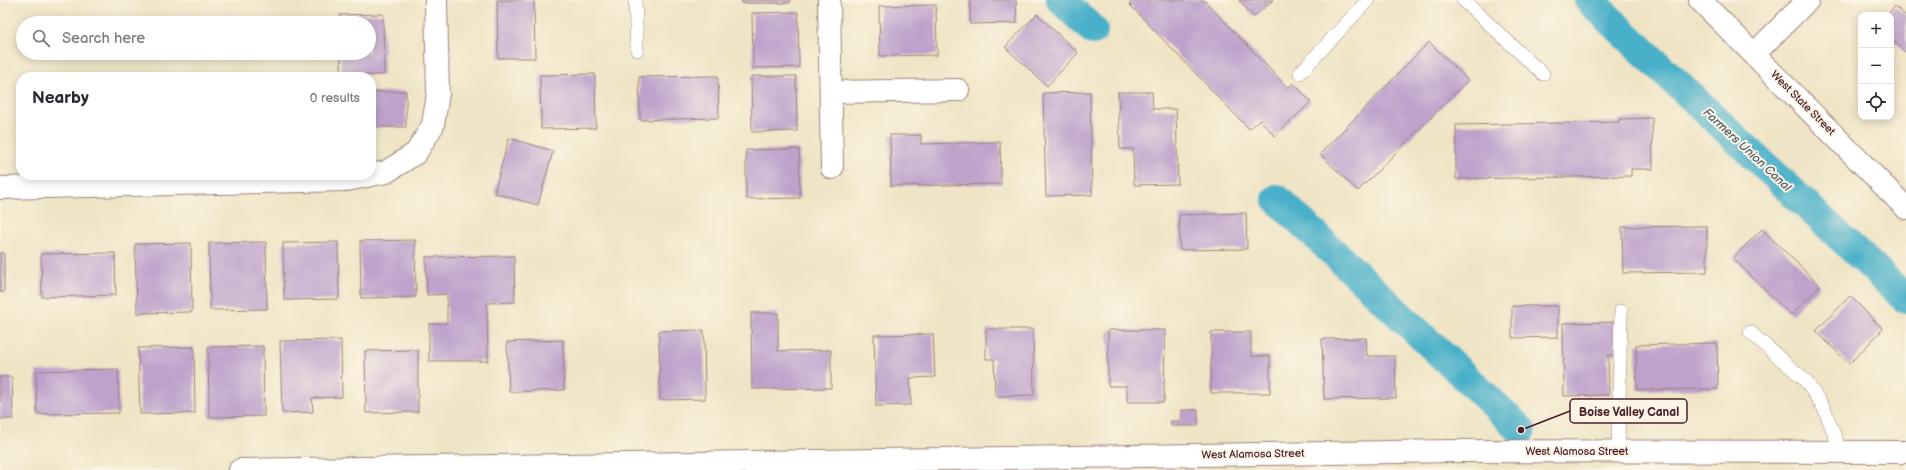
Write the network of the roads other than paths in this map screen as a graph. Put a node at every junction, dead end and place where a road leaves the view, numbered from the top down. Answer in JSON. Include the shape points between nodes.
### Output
{"nodes":[{"id":1,"x":436,"y":0,"type":"edge"},
{"id":2,"x":635,"y":0,"type":"edge"},
{"id":3,"x":829,"y":0,"type":"edge"},
{"id":4,"x":1368,"y":0,"type":"edge"},
{"id":5,"x":1463,"y":0,"type":"edge"},
{"id":6,"x":1700,"y":0,"type":"edge"},
{"id":7,"x":1808,"y":0,"type":"edge"},
{"id":8,"x":637,"y":50,"type":"dead end"},
{"id":9,"x":1754,"y":54,"type":"junction"},
{"id":10,"x":1300,"y":72,"type":"dead end"},
{"id":11,"x":1543,"y":74,"type":"dead end"},
{"id":12,"x":958,"y":90,"type":"dead end"},
{"id":13,"x":831,"y":92,"type":"junction"},
{"id":14,"x":832,"y":168,"type":"dead end"},
{"id":15,"x":376,"y":174,"type":"edge"},
{"id":16,"x":347,"y":180,"type":"edge"},
{"id":17,"x":0,"y":188,"type":"edge"},
{"id":18,"x":1906,"y":208,"type":"edge"},
{"id":19,"x":1621,"y":311,"type":"dead end"},
{"id":20,"x":1750,"y":332,"type":"dead end"},
{"id":21,"x":1618,"y":451,"type":"junction"},
{"id":22,"x":1841,"y":452,"type":"junction"},
{"id":23,"x":1906,"y":452,"type":"edge"},
{"id":24,"x":1006,"y":464,"type":"edge"},
{"id":25,"x":240,"y":470,"type":"edge"}],
"edges":[{"from":1,"to":15,"type":"street","via":[[438,94],[433,125],[416,153],[386,172]]},
{"from":2,"to":8,"type":"lane"},
{"from":3,"to":13,"type":"street"},
{"from":4,"to":10,"type":"lane"},
{"from":5,"to":11,"type":"lane"},
{"from":6,"to":9,"type":"street","name":"West State Street"},
{"from":7,"to":9,"type":"street"},
{"from":9,"to":18,"type":"street","name":"West State Street"},
{"from":12,"to":13,"type":"street"},
{"from":13,"to":14,"type":"street"},
{"from":16,"to":17,"type":"street"},
{"from":19,"to":21,"type":"lane"},
{"from":20,"to":22,"type":"lane","via":[[1805,380],[1824,408]]},
{"from":21,"to":22,"type":"street","name":"West Alamosa Street"},
{"from":21,"to":24,"type":"street","name":"West Alamosa Street","via":[[1462,451]]},
{"from":22,"to":23,"type":"street","name":"West Alamosa Street"},
{"from":24,"to":25,"type":"street","name":"West Alamosa Street"}]}
